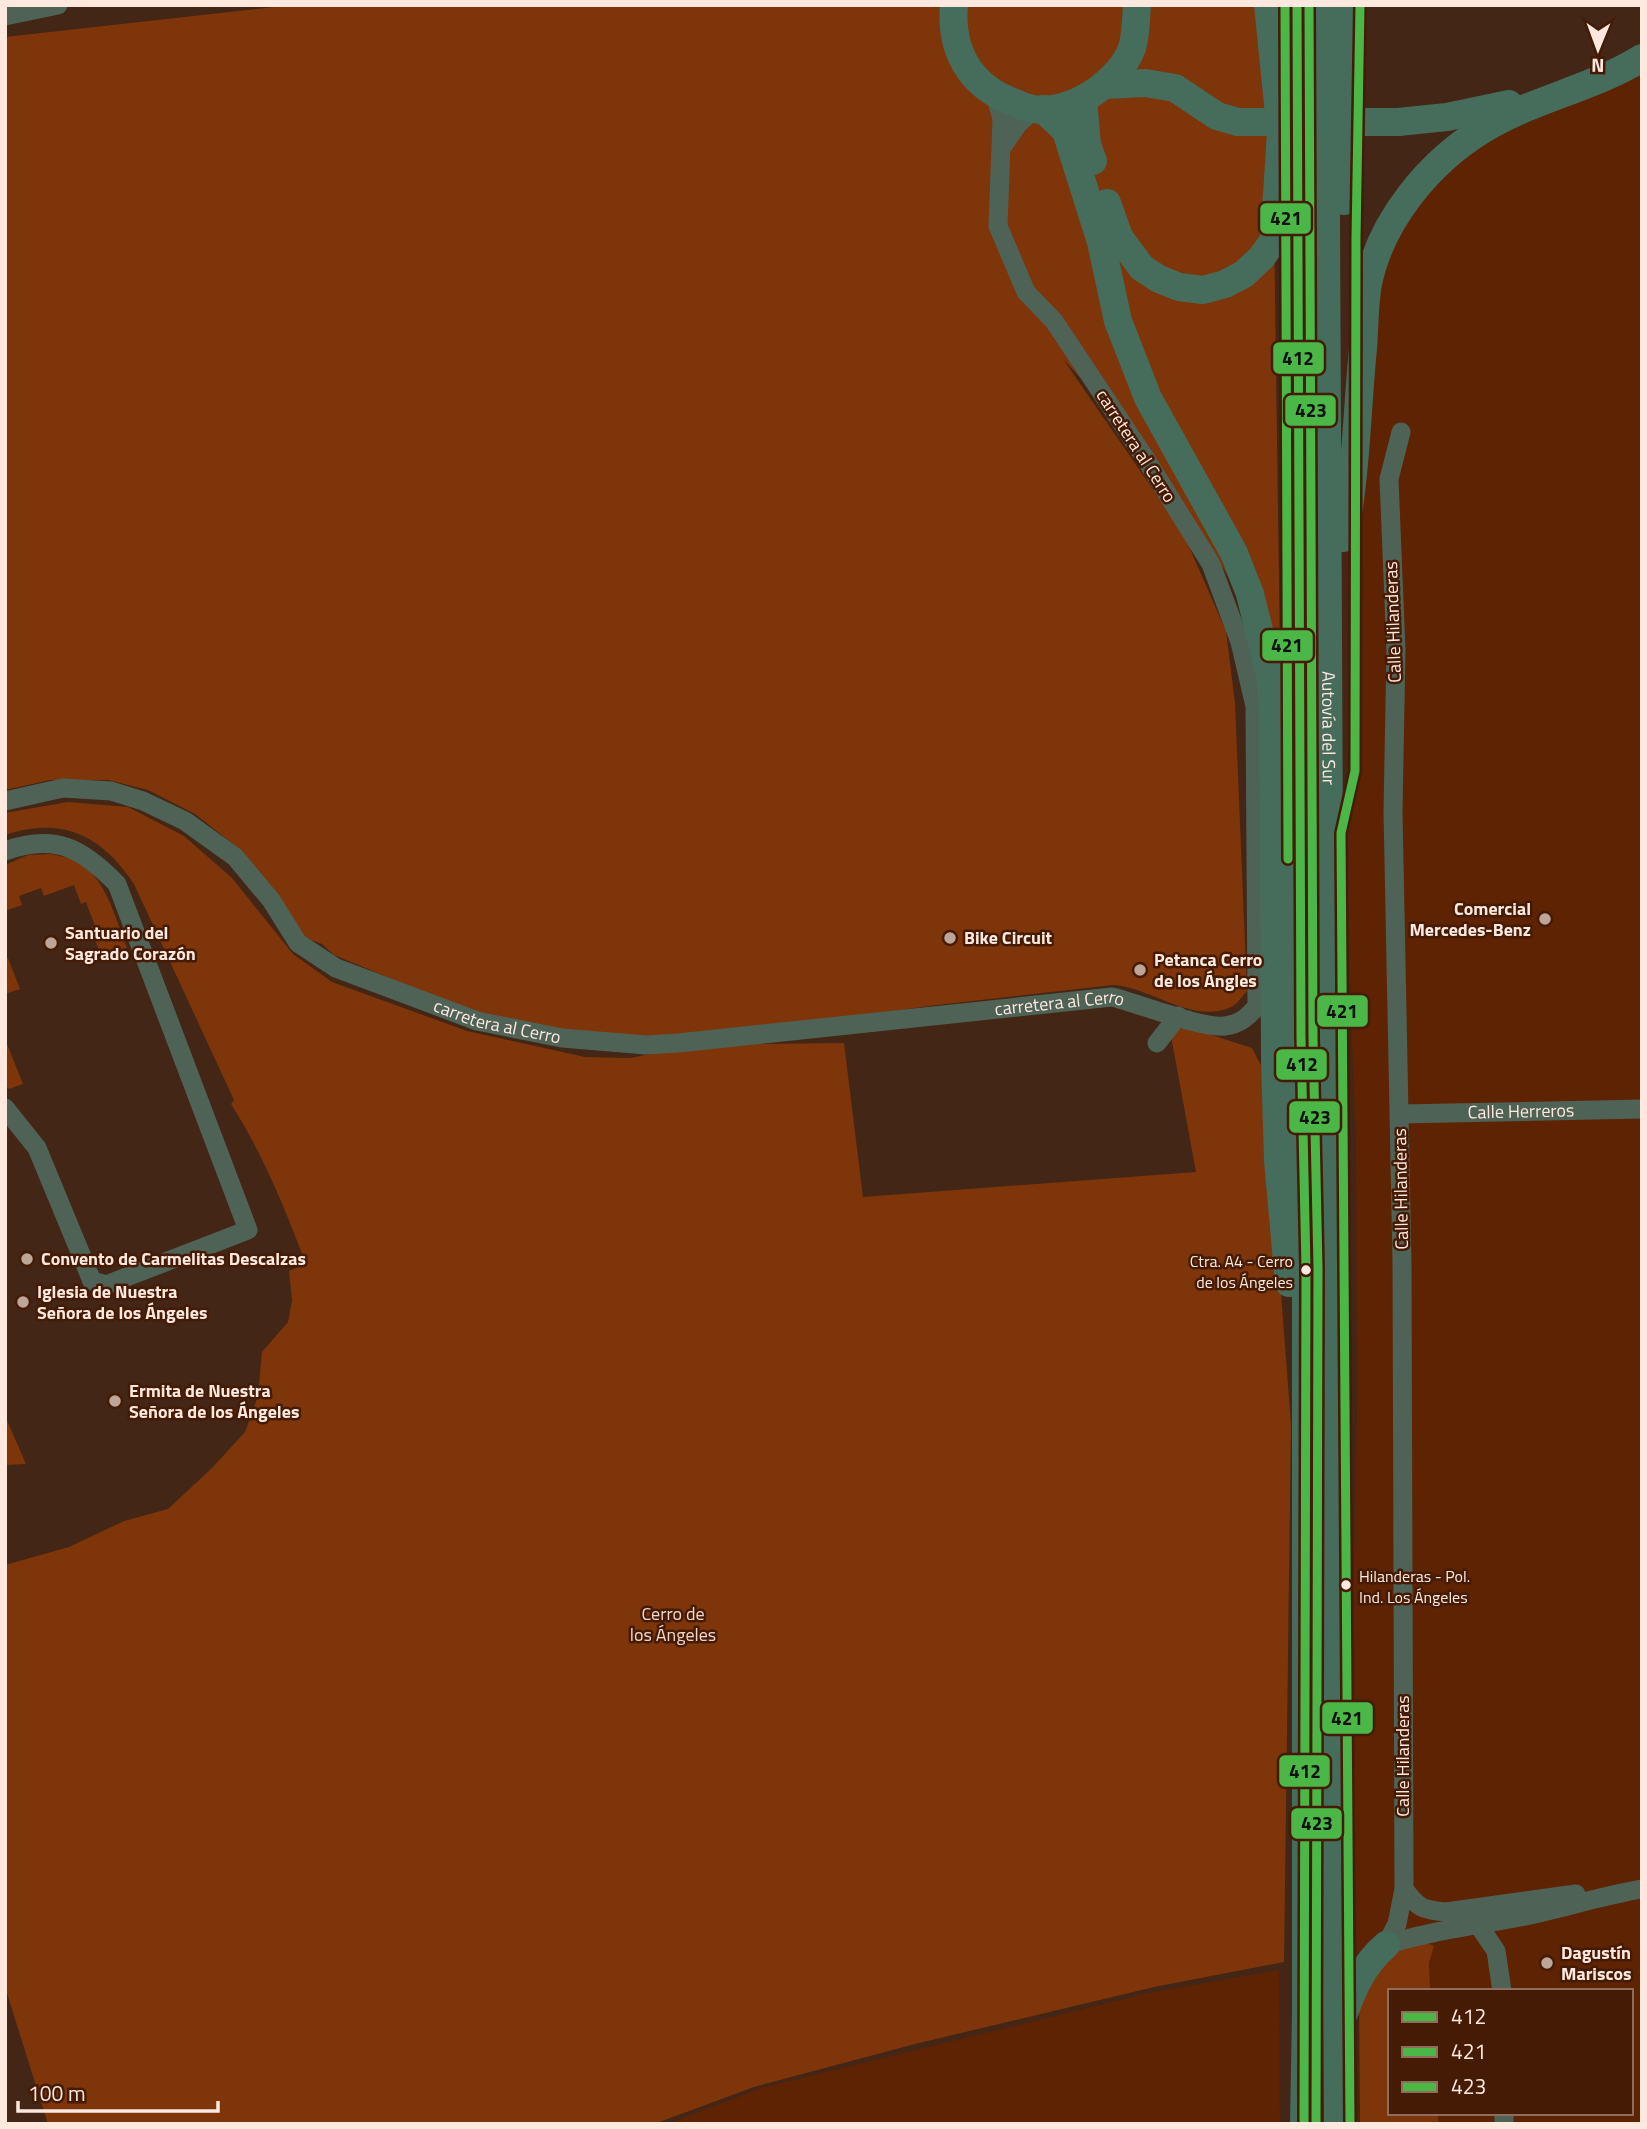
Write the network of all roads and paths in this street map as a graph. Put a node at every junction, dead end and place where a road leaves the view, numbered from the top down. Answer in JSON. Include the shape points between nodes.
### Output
{"nodes":[{"id":1,"x":58,"y":5,"type":"edge"},
{"id":2,"x":954,"y":5,"type":"edge"},
{"id":3,"x":1138,"y":5,"type":"edge"},
{"id":4,"x":1268,"y":5,"type":"edge"},
{"id":5,"x":1297,"y":5,"type":"edge"},
{"id":6,"x":1325,"y":5,"type":"edge"},
{"id":7,"x":1348,"y":5,"type":"edge"},
{"id":8,"x":5,"y":16,"type":"edge"},
{"id":9,"x":1642,"y":56,"type":"edge"},
{"id":10,"x":1095,"y":92,"type":"junction"},
{"id":11,"x":995,"y":94,"type":"junction"},
{"id":12,"x":1038,"y":109,"type":"junction"},
{"id":13,"x":1002,"y":147,"type":"junction"},
{"id":14,"x":1401,"y":432,"type":"dead end"},
{"id":15,"x":1344,"y":538,"type":"junction"},
{"id":16,"x":5,"y":801,"type":"edge"},
{"id":17,"x":1329,"y":832,"type":"junction"},
{"id":18,"x":5,"y":851,"type":"edge"},
{"id":19,"x":1178,"y":1016,"type":"junction"},
{"id":20,"x":1157,"y":1043,"type":"dead end"},
{"id":21,"x":5,"y":1108,"type":"edge"},
{"id":22,"x":1642,"y":1109,"type":"edge"},
{"id":23,"x":1400,"y":1114,"type":"junction"},
{"id":24,"x":1305,"y":1441,"type":"junction"},
{"id":25,"x":1404,"y":1889,"type":"junction"},
{"id":26,"x":1642,"y":1889,"type":"edge"},
{"id":27,"x":1481,"y":1916,"type":"junction"},
{"id":28,"x":1386,"y":1945,"type":"junction"},
{"id":29,"x":1502,"y":1989,"type":"edge"},
{"id":30,"x":1339,"y":2026,"type":"junction"},
{"id":31,"x":1304,"y":2124,"type":"edge"},
{"id":32,"x":1338,"y":2124,"type":"edge"}],
"edges":[{"from":1,"to":8,"type":"street"},
{"from":2,"to":11,"type":"highway","via":[[955,43],[973,77]]},
{"from":3,"to":10,"type":"highway","via":[[1132,48],[1119,70]]},
{"from":4,"to":10,"type":"highway","via":[[1281,133],[1274,240],[1244,274],[1225,284],[1203,290],[1179,287],[1142,268],[1130,254],[1119,237],[1087,145]]},
{"from":5,"to":24,"type":"highway","name":"Autovía del Sur"},
{"from":6,"to":17,"type":"highway","name":"Autovía del Sur"},
{"from":7,"to":15,"type":"highway"},
{"from":9,"to":10,"type":"highway","bridge":true,"via":[[1521,101],[1479,112],[1398,122],[1238,122],[1217,116],[1175,88],[1145,83]]},
{"from":9,"to":15,"type":"highway","via":[[1616,74],[1482,130],[1450,153],[1399,211],[1380,245],[1369,280],[1353,492]]},
{"from":10,"to":12,"type":"highway"},
{"from":11,"to":12,"type":"highway"},
{"from":11,"to":13,"type":"street","name":"carretera al Cerro","via":[[1002,119]]},
{"from":12,"to":13,"type":"street","via":[[1018,124]]},
{"from":12,"to":24,"type":"highway","via":[[1066,131],[1101,242],[1118,321],[1148,398],[1234,553],[1251,594],[1270,674],[1278,1161],[1294,1369]]},
{"from":13,"to":19,"type":"street","name":"carretera al Cerro","via":[[998,226],[1026,292],[1054,321],[1212,564],[1240,642],[1255,705],[1257,1006],[1245,1020],[1224,1026]]},
{"from":14,"to":23,"type":"street","name":"Calle Hilanderas","via":[[1389,479],[1396,650],[1393,811]]},
{"from":15,"to":17,"type":"highway","via":[[1343,771]]},
{"from":16,"to":19,"type":"street","name":"carretera al Cerro","via":[[63,788],[111,791],[143,801],[185,821],[235,857],[271,900],[298,943],[336,968],[477,1021],[562,1038],[678,1043],[1112,997]]},
{"from":17,"to":30,"type":"highway","name":"Autovía del Sur"},
{"from":18,"to":21,"type":"street","via":[[25,844],[66,845],[95,861],[117,884],[248,1230],[106,1285],[92,1281],[37,1148]]},
{"from":19,"to":20,"type":"street"},
{"from":22,"to":23,"type":"street","name":"Calle Herreros"},
{"from":23,"to":25,"type":"street","name":"Calle Hilanderas"},
{"from":24,"to":31,"type":"highway","name":"Autovía del Sur"},
{"from":25,"to":27,"type":"street","via":[[1415,1905],[1427,1910]]},
{"from":25,"to":28,"type":"street","name":"Calle Hilanderas"},
{"from":26,"to":27,"type":"street","via":[[1602,1896],[1569,1894]]},
{"from":27,"to":28,"type":"street"},
{"from":27,"to":29,"type":"street","via":[[1496,1951]]},
{"from":28,"to":30,"type":"highway","via":[[1359,1977]]},
{"from":30,"to":32,"type":"highway","name":"Autovía del Sur"}]}
